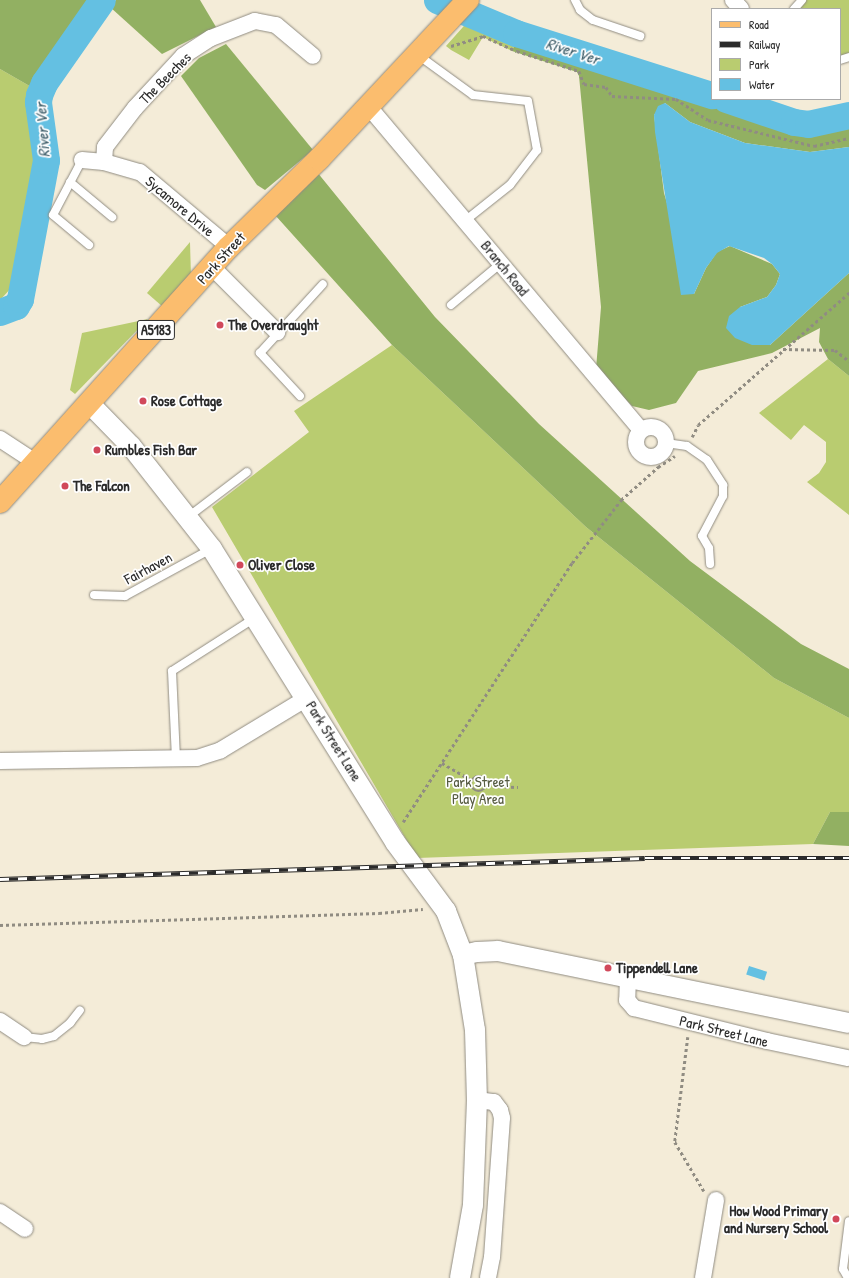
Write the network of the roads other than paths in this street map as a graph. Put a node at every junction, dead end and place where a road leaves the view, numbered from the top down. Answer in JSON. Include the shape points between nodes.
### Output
{"nodes":[{"id":1,"x":575,"y":0,"type":"edge"},
{"id":2,"x":733,"y":0,"type":"edge"},
{"id":3,"x":802,"y":0,"type":"edge"},
{"id":4,"x":468,"y":1,"type":"edge"},
{"id":5,"x":740,"y":8,"type":"edge"},
{"id":6,"x":795,"y":8,"type":"edge"},
{"id":7,"x":640,"y":36,"type":"dead end"},
{"id":8,"x":418,"y":55,"type":"junction"},
{"id":9,"x":313,"y":56,"type":"dead end"},
{"id":10,"x":369,"y":107,"type":"junction"},
{"id":11,"x":82,"y":160,"type":"joint"},
{"id":12,"x":104,"y":162,"type":"junction"},
{"id":13,"x":70,"y":182,"type":"junction"},
{"id":14,"x":112,"y":217,"type":"dead end"},
{"id":15,"x":466,"y":220,"type":"junction"},
{"id":16,"x":89,"y":245,"type":"dead end"},
{"id":17,"x":229,"y":247,"type":"junction"},
{"id":18,"x":500,"y":264,"type":"junction"},
{"id":19,"x":212,"y":268,"type":"junction"},
{"id":20,"x":323,"y":284,"type":"dead end"},
{"id":21,"x":451,"y":305,"type":"dead end"},
{"id":22,"x":277,"y":332,"type":"junction"},
{"id":23,"x":300,"y":396,"type":"dead end"},
{"id":24,"x":89,"y":403,"type":"junction"},
{"id":25,"x":641,"y":430,"type":"junction"},
{"id":26,"x":0,"y":439,"type":"edge"},
{"id":27,"x":666,"y":443,"type":"junction"},
{"id":28,"x":35,"y":462,"type":"junction"},
{"id":29,"x":247,"y":472,"type":"dead end"},
{"id":30,"x":0,"y":502,"type":"edge"},
{"id":31,"x":188,"y":517,"type":"junction"},
{"id":32,"x":212,"y":549,"type":"junction"},
{"id":33,"x":710,"y":564,"type":"dead end"},
{"id":34,"x":94,"y":595,"type":"dead end"},
{"id":35,"x":256,"y":617,"type":"junction"},
{"id":36,"x":307,"y":698,"type":"junction"},
{"id":37,"x":176,"y":759,"type":"junction"},
{"id":38,"x":0,"y":761,"type":"edge"},
{"id":39,"x":463,"y":955,"type":"junction"},
{"id":40,"x":628,"y":977,"type":"junction"},
{"id":41,"x":80,"y":1010,"type":"dead end"},
{"id":42,"x":0,"y":1021,"type":"edge"},
{"id":43,"x":849,"y":1023,"type":"edge"},
{"id":44,"x":24,"y":1037,"type":"joint"},
{"id":45,"x":847,"y":1058,"type":"dead end"},
{"id":46,"x":477,"y":1100,"type":"junction"},
{"id":47,"x":716,"y":1200,"type":"road end"},
{"id":48,"x":0,"y":1212,"type":"edge"},
{"id":49,"x":849,"y":1221,"type":"edge"},
{"id":50,"x":25,"y":1229,"type":"dead end"},
{"id":51,"x":460,"y":1278,"type":"edge"},
{"id":52,"x":488,"y":1278,"type":"edge"},
{"id":53,"x":703,"y":1278,"type":"edge"},
{"id":54,"x":848,"y":1278,"type":"edge"}],
"edges":[{"from":1,"to":7,"type":"lane","via":[[580,10],[593,20]]},
{"from":2,"to":5,"type":"street"},
{"from":3,"to":6,"type":"lane"},
{"from":4,"to":8,"type":"main road","name":"Park Street","number":"A5183"},
{"from":8,"to":10,"type":"main road","name":"Park Street","number":"A5183"},
{"from":8,"to":15,"type":"lane","via":[[473,95],[528,101],[537,150],[510,185]]},
{"from":9,"to":12,"type":"street","name":"The Beeches","via":[[276,25],[255,21],[211,38],[183,56],[135,108],[105,146]]},
{"from":10,"to":15,"type":"street","name":"Branch Road"},
{"from":10,"to":17,"type":"main road","name":"Park Street","number":"A5183"},
{"from":11,"to":12,"type":"street","name":"Sycamore Drive"},
{"from":11,"to":13,"type":"lane"},
{"from":12,"to":17,"type":"street","name":"Sycamore Drive","via":[[140,172]]},
{"from":13,"to":14,"type":"lane"},
{"from":13,"to":16,"type":"lane","via":[[53,215]]},
{"from":15,"to":18,"type":"street","name":"Branch Road"},
{"from":17,"to":19,"type":"main road","name":"Park Street","number":"A5183"},
{"from":18,"to":21,"type":"lane"},
{"from":18,"to":25,"type":"street","name":"Branch Road"},
{"from":19,"to":22,"type":"street"},
{"from":19,"to":24,"type":"main road","name":"Park Street","number":"A5183"},
{"from":20,"to":22,"type":"lane"},
{"from":22,"to":23,"type":"lane","via":[[260,353]]},
{"from":24,"to":28,"type":"main road","name":"Park Street","number":"A5183"},
{"from":24,"to":31,"type":"street","name":"Park Street Lane","via":[[131,446]]},
{"from":25,"to":27,"type":"street","via":[[646,427],[658,428]]},
{"from":25,"to":27,"type":"street","via":[[637,435],[636,446],[644,455],[649,457],[661,453]]},
{"from":26,"to":28,"type":"street"},
{"from":27,"to":33,"type":"lane","via":[[687,446],[707,460],[723,485],[724,496],[702,536],[709,548]]},
{"from":28,"to":30,"type":"main road","name":"Park Street","number":"A5183"},
{"from":29,"to":31,"type":"lane"},
{"from":31,"to":32,"type":"street","name":"Park Street Lane"},
{"from":32,"to":34,"type":"lane","name":"Fairhaven","via":[[126,596]]},
{"from":32,"to":35,"type":"street","name":"Park Street Lane"},
{"from":35,"to":36,"type":"street","name":"Park Street Lane"},
{"from":35,"to":37,"type":"lane","via":[[172,671]]},
{"from":36,"to":37,"type":"street","via":[[221,750],[197,758]]},
{"from":36,"to":39,"type":"street","name":"Park Street Lane","via":[[395,842],[443,907]]},
{"from":37,"to":38,"type":"street"},
{"from":39,"to":40,"type":"street","name":"Park Street Lane","via":[[488,950]]},
{"from":39,"to":46,"type":"street","via":[[475,1030]]},
{"from":40,"to":43,"type":"street","name":"Park Street Lane"},
{"from":40,"to":45,"type":"street","name":"Park Street Lane","via":[[627,1000],[634,1008]]},
{"from":41,"to":44,"type":"lane","via":[[70,1023],[54,1036],[42,1040]]},
{"from":42,"to":44,"type":"street"},
{"from":46,"to":51,"type":"street","via":[[473,1205]]},
{"from":46,"to":52,"type":"street","via":[[494,1102],[502,1118],[492,1257]]},
{"from":47,"to":53,"type":"street"},
{"from":48,"to":50,"type":"street"},
{"from":49,"to":54,"type":"lane","via":[[843,1269]]}]}
